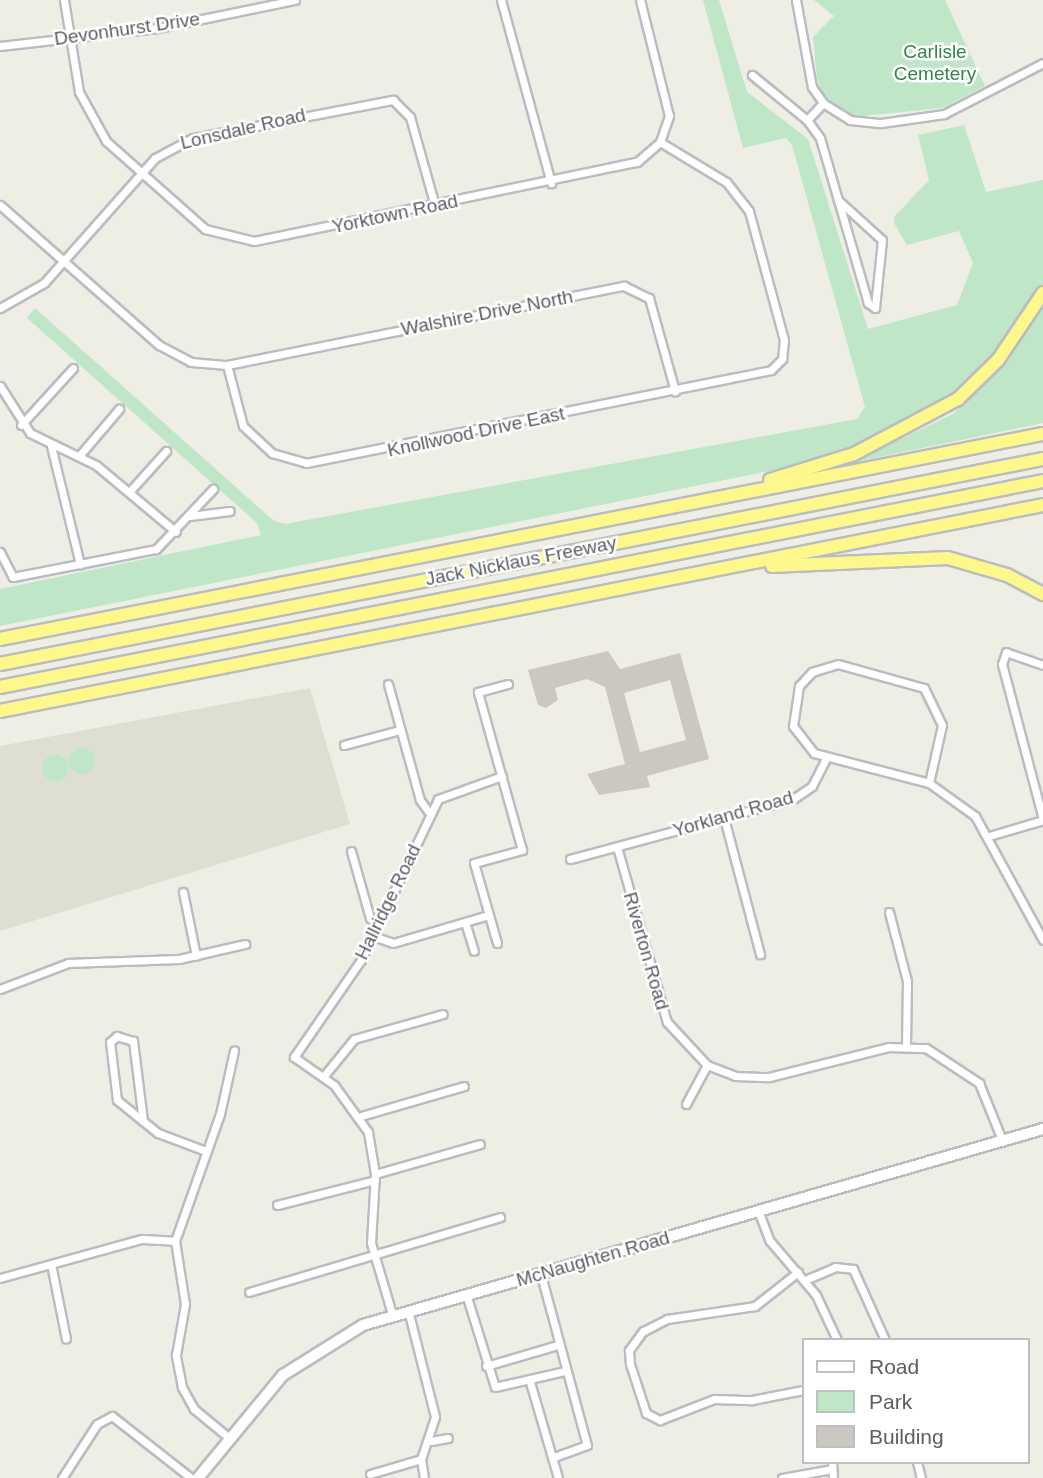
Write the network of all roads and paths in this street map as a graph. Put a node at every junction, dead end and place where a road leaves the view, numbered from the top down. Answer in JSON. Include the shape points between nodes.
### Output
{"nodes":[{"id":1,"x":64,"y":0,"type":"edge"},
{"id":2,"x":295,"y":0,"type":"edge"},
{"id":3,"x":501,"y":0,"type":"edge"},
{"id":4,"x":640,"y":0,"type":"edge"},
{"id":5,"x":796,"y":0,"type":"edge"},
{"id":6,"x":68,"y":38,"type":"junction"},
{"id":7,"x":0,"y":46,"type":"edge"},
{"id":8,"x":1043,"y":63,"type":"edge"},
{"id":9,"x":752,"y":75,"type":"dead end"},
{"id":10,"x":823,"y":103,"type":"junction"},
{"id":11,"x":807,"y":120,"type":"junction"},
{"id":12,"x":660,"y":142,"type":"junction"},
{"id":13,"x":139,"y":174,"type":"junction"},
{"id":14,"x":551,"y":183,"type":"junction"},
{"id":15,"x":838,"y":200,"type":"junction"},
{"id":16,"x":0,"y":205,"type":"edge"},
{"id":17,"x":435,"y":206,"type":"junction"},
{"id":18,"x":63,"y":261,"type":"junction"},
{"id":19,"x":1043,"y":293,"type":"edge"},
{"id":20,"x":0,"y":308,"type":"edge"},
{"id":21,"x":227,"y":365,"type":"junction"},
{"id":22,"x":73,"y":368,"type":"dead end"},
{"id":23,"x":0,"y":386,"type":"edge"},
{"id":24,"x":675,"y":391,"type":"junction"},
{"id":25,"x":119,"y":409,"type":"dead end"},
{"id":26,"x":21,"y":425,"type":"junction"},
{"id":27,"x":1043,"y":433,"type":"edge"},
{"id":28,"x":51,"y":446,"type":"junction"},
{"id":29,"x":166,"y":451,"type":"dead end"},
{"id":30,"x":79,"y":456,"type":"junction"},
{"id":31,"x":1043,"y":459,"type":"edge"},
{"id":32,"x":1043,"y":481,"type":"edge"},
{"id":33,"x":213,"y":489,"type":"dead end"},
{"id":34,"x":130,"y":491,"type":"junction"},
{"id":35,"x":719,"y":497,"type":"junction"},
{"id":36,"x":1043,"y":505,"type":"edge"},
{"id":37,"x":230,"y":511,"type":"dead end"},
{"id":38,"x":190,"y":516,"type":"junction"},
{"id":39,"x":176,"y":532,"type":"junction"},
{"id":40,"x":0,"y":552,"type":"edge"},
{"id":41,"x":80,"y":564,"type":"junction"},
{"id":42,"x":740,"y":565,"type":"junction"},
{"id":43,"x":1043,"y":594,"type":"edge"},
{"id":44,"x":0,"y":639,"type":"edge"},
{"id":45,"x":0,"y":664,"type":"edge"},
{"id":46,"x":1043,"y":665,"type":"edge"},
{"id":47,"x":388,"y":684,"type":"dead end"},
{"id":48,"x":508,"y":684,"type":"dead end"},
{"id":49,"x":0,"y":687,"type":"edge"},
{"id":50,"x":0,"y":711,"type":"edge"},
{"id":51,"x":400,"y":730,"type":"junction"},
{"id":52,"x":344,"y":745,"type":"dead end"},
{"id":53,"x":826,"y":758,"type":"junction"},
{"id":54,"x":502,"y":776,"type":"junction"},
{"id":55,"x":929,"y":783,"type":"junction"},
{"id":56,"x":430,"y":814,"type":"junction"},
{"id":57,"x":724,"y":818,"type":"junction"},
{"id":58,"x":1043,"y":820,"type":"edge"},
{"id":59,"x":989,"y":836,"type":"junction"},
{"id":60,"x":617,"y":847,"type":"junction"},
{"id":61,"x":351,"y":851,"type":"dead end"},
{"id":62,"x":570,"y":859,"type":"dead end"},
{"id":63,"x":183,"y":892,"type":"dead end"},
{"id":64,"x":890,"y":912,"type":"dead end"},
{"id":65,"x":489,"y":915,"type":"junction"},
{"id":66,"x":465,"y":922,"type":"junction"},
{"id":67,"x":378,"y":924,"type":"junction"},
{"id":68,"x":373,"y":936,"type":"junction"},
{"id":69,"x":1043,"y":940,"type":"edge"},
{"id":70,"x":497,"y":943,"type":"dead end"},
{"id":71,"x":244,"y":944,"type":"dead end"},
{"id":72,"x":474,"y":951,"type":"dead end"},
{"id":73,"x":760,"y":954,"type":"dead end"},
{"id":74,"x":196,"y":956,"type":"junction"},
{"id":75,"x":0,"y":989,"type":"edge"},
{"id":76,"x":443,"y":1014,"type":"dead end"},
{"id":77,"x":906,"y":1046,"type":"junction"},
{"id":78,"x":233,"y":1051,"type":"dead end"},
{"id":79,"x":707,"y":1065,"type":"junction"},
{"id":80,"x":323,"y":1077,"type":"junction"},
{"id":81,"x":464,"y":1086,"type":"dead end"},
{"id":82,"x":686,"y":1104,"type":"dead end"},
{"id":83,"x":361,"y":1116,"type":"junction"},
{"id":84,"x":143,"y":1121,"type":"junction"},
{"id":85,"x":1043,"y":1129,"type":"edge"},
{"id":86,"x":1002,"y":1140,"type":"junction"},
{"id":87,"x":480,"y":1144,"type":"dead end"},
{"id":88,"x":206,"y":1152,"type":"junction"},
{"id":89,"x":375,"y":1177,"type":"junction"},
{"id":90,"x":277,"y":1205,"type":"dead end"},
{"id":91,"x":760,"y":1213,"type":"junction"},
{"id":92,"x":500,"y":1217,"type":"dead end"},
{"id":93,"x":175,"y":1241,"type":"junction"},
{"id":94,"x":375,"y":1254,"type":"junction"},
{"id":95,"x":51,"y":1264,"type":"junction"},
{"id":96,"x":798,"y":1272,"type":"junction"},
{"id":97,"x":541,"y":1275,"type":"junction"},
{"id":98,"x":0,"y":1278,"type":"edge"},
{"id":99,"x":805,"y":1280,"type":"junction"},
{"id":100,"x":249,"y":1292,"type":"dead end"},
{"id":101,"x":466,"y":1294,"type":"junction"},
{"id":102,"x":408,"y":1310,"type":"junction"},
{"id":103,"x":392,"y":1314,"type":"junction"},
{"id":104,"x":836,"y":1338,"type":"edge"},
{"id":105,"x":884,"y":1338,"type":"edge"},
{"id":106,"x":66,"y":1339,"type":"dead end"},
{"id":107,"x":558,"y":1345,"type":"junction"},
{"id":108,"x":486,"y":1366,"type":"junction"},
{"id":109,"x":565,"y":1371,"type":"junction"},
{"id":110,"x":530,"y":1382,"type":"junction"},
{"id":111,"x":802,"y":1390,"type":"edge"},
{"id":112,"x":228,"y":1437,"type":"junction"},
{"id":113,"x":449,"y":1438,"type":"dead end"},
{"id":114,"x":431,"y":1441,"type":"junction"},
{"id":115,"x":552,"y":1458,"type":"junction"},
{"id":116,"x":421,"y":1459,"type":"junction"},
{"id":117,"x":832,"y":1466,"type":"edge"},
{"id":118,"x":370,"y":1474,"type":"dead end"},
{"id":119,"x":62,"y":1478,"type":"edge"},
{"id":120,"x":191,"y":1478,"type":"edge"},
{"id":121,"x":198,"y":1478,"type":"edge"},
{"id":122,"x":424,"y":1478,"type":"edge"},
{"id":123,"x":558,"y":1478,"type":"edge"},
{"id":124,"x":782,"y":1478,"type":"edge"},
{"id":125,"x":834,"y":1478,"type":"edge"}],
"edges":[{"from":1,"to":6,"type":"street","name":"Yorktown Road"},
{"from":2,"to":6,"type":"street","name":"Devonhurst Drive","via":[[158,28]]},
{"from":3,"to":14,"type":"street"},
{"from":4,"to":12,"type":"street","via":[[669,109]]},
{"from":5,"to":10,"type":"street","via":[[803,60]]},
{"from":6,"to":7,"type":"street","name":"Devonhurst Drive"},
{"from":6,"to":13,"type":"street","name":"Yorktown Road","via":[[88,113]]},
{"from":8,"to":10,"type":"street","via":[[963,107],[924,119],[865,123]]},
{"from":9,"to":11,"type":"street"},
{"from":10,"to":11,"type":"street"},
{"from":11,"to":15,"type":"street","via":[[820,138]]},
{"from":12,"to":14,"type":"street","name":"Yorktown Road","via":[[629,166]]},
{"from":12,"to":24,"type":"street","name":"Knollwood Drive East","via":[[726,182],[749,211],[784,340],[779,365],[763,374]]},
{"from":13,"to":17,"type":"street","name":"Yorktown Road","via":[[205,229],[237,239],[270,239]]},
{"from":13,"to":17,"type":"street","name":"Lonsdale Road","via":[[183,141],[393,100],[410,117]]},
{"from":13,"to":18,"type":"street","name":"Lonsdale Road"},
{"from":14,"to":17,"type":"street","name":"Yorktown Road"},
{"from":15,"to":15,"type":"street","via":[[882,240],[878,306],[868,303]]},
{"from":16,"to":18,"type":"street","name":"Walshire Drive North"},
{"from":18,"to":20,"type":"street","name":"Lonsdale Road","via":[[36,290]]},
{"from":18,"to":21,"type":"street","name":"Walshire Drive North","via":[[159,345],[191,362]]},
{"from":19,"to":35,"type":"highway","via":[[998,360],[958,399],[910,430]]},
{"from":21,"to":24,"type":"street","name":"Knollwood Drive East","via":[[243,426],[272,453],[306,463]]},
{"from":21,"to":24,"type":"street","name":"Walshire Drive North","via":[[624,286],[640,290],[651,304]]},
{"from":22,"to":26,"type":"street"},
{"from":23,"to":26,"type":"street"},
{"from":25,"to":30,"type":"street"},
{"from":26,"to":28,"type":"street"},
{"from":27,"to":35,"type":"highway"},
{"from":28,"to":30,"type":"street"},
{"from":28,"to":41,"type":"street"},
{"from":29,"to":34,"type":"street"},
{"from":30,"to":34,"type":"street"},
{"from":31,"to":45,"type":"highway","name":"Jack Nicklaus Freeway"},
{"from":32,"to":49,"type":"highway","name":"Jack Nicklaus Freeway"},
{"from":33,"to":38,"type":"street"},
{"from":34,"to":39,"type":"street"},
{"from":35,"to":44,"type":"highway"},
{"from":36,"to":42,"type":"highway"},
{"from":37,"to":38,"type":"street"},
{"from":38,"to":39,"type":"street"},
{"from":39,"to":41,"type":"street","via":[[156,549]]},
{"from":40,"to":41,"type":"street","via":[[11,577]]},
{"from":42,"to":43,"type":"highway","via":[[936,557],[980,565]]},
{"from":42,"to":50,"type":"highway"},
{"from":46,"to":58,"type":"street","via":[[1006,652],[1004,671]]},
{"from":47,"to":51,"type":"street"},
{"from":48,"to":54,"type":"street","via":[[478,692]]},
{"from":51,"to":52,"type":"street"},
{"from":51,"to":56,"type":"street"},
{"from":53,"to":55,"type":"street"},
{"from":53,"to":55,"type":"street","via":[[805,746],[793,726],[799,686],[831,665],[885,674],[924,688],[940,711]]},
{"from":53,"to":57,"type":"street","name":"Yorkland Road","via":[[813,786],[801,795]]},
{"from":54,"to":56,"type":"street","name":"Hallridge Road","via":[[445,794]]},
{"from":54,"to":65,"type":"street","via":[[522,850],[474,863]]},
{"from":55,"to":59,"type":"street","via":[[957,799]]},
{"from":56,"to":67,"type":"street","name":"Hallridge Road"},
{"from":57,"to":60,"type":"street","name":"Yorkland Road"},
{"from":57,"to":73,"type":"street"},
{"from":58,"to":59,"type":"street"},
{"from":59,"to":69,"type":"street"},
{"from":60,"to":62,"type":"street","name":"Yorkland Road"},
{"from":60,"to":79,"type":"street","name":"Riverton Road","via":[[667,1022]]},
{"from":61,"to":67,"type":"street","via":[[370,918]]},
{"from":63,"to":74,"type":"street"},
{"from":64,"to":77,"type":"street","via":[[907,981]]},
{"from":65,"to":66,"type":"street"},
{"from":65,"to":70,"type":"street"},
{"from":66,"to":68,"type":"street","via":[[393,943]]},
{"from":66,"to":72,"type":"street"},
{"from":67,"to":68,"type":"street","name":"Hallridge Road"},
{"from":68,"to":80,"type":"street","name":"Hallridge Road","via":[[294,1057]]},
{"from":71,"to":74,"type":"street"},
{"from":74,"to":75,"type":"street","via":[[68,962]]},
{"from":76,"to":80,"type":"street","via":[[354,1039]]},
{"from":77,"to":79,"type":"street","name":"Riverton Road","via":[[783,1075],[735,1076]]},
{"from":77,"to":86,"type":"street","name":"Riverton Road","via":[[926,1048],[963,1067],[988,1098]]},
{"from":78,"to":88,"type":"street"},
{"from":79,"to":82,"type":"street"},
{"from":80,"to":83,"type":"street"},
{"from":81,"to":83,"type":"street"},
{"from":83,"to":89,"type":"street"},
{"from":84,"to":84,"type":"street","via":[[117,1100],[110,1042],[117,1036],[133,1041]]},
{"from":84,"to":88,"type":"street"},
{"from":85,"to":86,"type":"street","name":"McNaughten Road"},
{"from":86,"to":91,"type":"street","name":"McNaughten Road"},
{"from":87,"to":89,"type":"street"},
{"from":88,"to":93,"type":"street"},
{"from":89,"to":90,"type":"street"},
{"from":89,"to":94,"type":"street"},
{"from":91,"to":96,"type":"street","via":[[770,1241]]},
{"from":91,"to":97,"type":"street","name":"McNaughten Road"},
{"from":92,"to":94,"type":"street"},
{"from":93,"to":95,"type":"street","via":[[142,1239]]},
{"from":93,"to":112,"type":"street","via":[[185,1304],[176,1356],[180,1378],[194,1409]]},
{"from":94,"to":100,"type":"street"},
{"from":94,"to":103,"type":"street"},
{"from":95,"to":98,"type":"street"},
{"from":95,"to":106,"type":"street"},
{"from":96,"to":99,"type":"street"},
{"from":96,"to":111,"type":"street","via":[[755,1306],[667,1319],[634,1339],[630,1364],[642,1405],[653,1419],[714,1399],[752,1400]]},
{"from":97,"to":101,"type":"street","name":"McNaughten Road"},
{"from":97,"to":107,"type":"street"},
{"from":99,"to":104,"type":"street"},
{"from":99,"to":105,"type":"street","via":[[835,1267],[853,1269]]},
{"from":101,"to":102,"type":"street","name":"McNaughten Road"},
{"from":101,"to":108,"type":"street"},
{"from":102,"to":103,"type":"street","name":"McNaughten Road"},
{"from":102,"to":114,"type":"street","via":[[434,1411]]},
{"from":103,"to":112,"type":"street","name":"McNaughten Road","via":[[304,1358]]},
{"from":107,"to":108,"type":"street"},
{"from":107,"to":109,"type":"street"},
{"from":108,"to":110,"type":"street","via":[[501,1390]]},
{"from":109,"to":110,"type":"street"},
{"from":109,"to":115,"type":"street","via":[[587,1446]]},
{"from":110,"to":115,"type":"street"},
{"from":112,"to":121,"type":"street","name":"McNaughten Road"},
{"from":113,"to":114,"type":"street"},
{"from":114,"to":116,"type":"street"},
{"from":115,"to":123,"type":"street"},
{"from":116,"to":118,"type":"street"},
{"from":116,"to":122,"type":"street"},
{"from":117,"to":124,"type":"street"},
{"from":117,"to":125,"type":"street"},
{"from":119,"to":120,"type":"street","via":[[97,1424],[111,1416]]}]}
